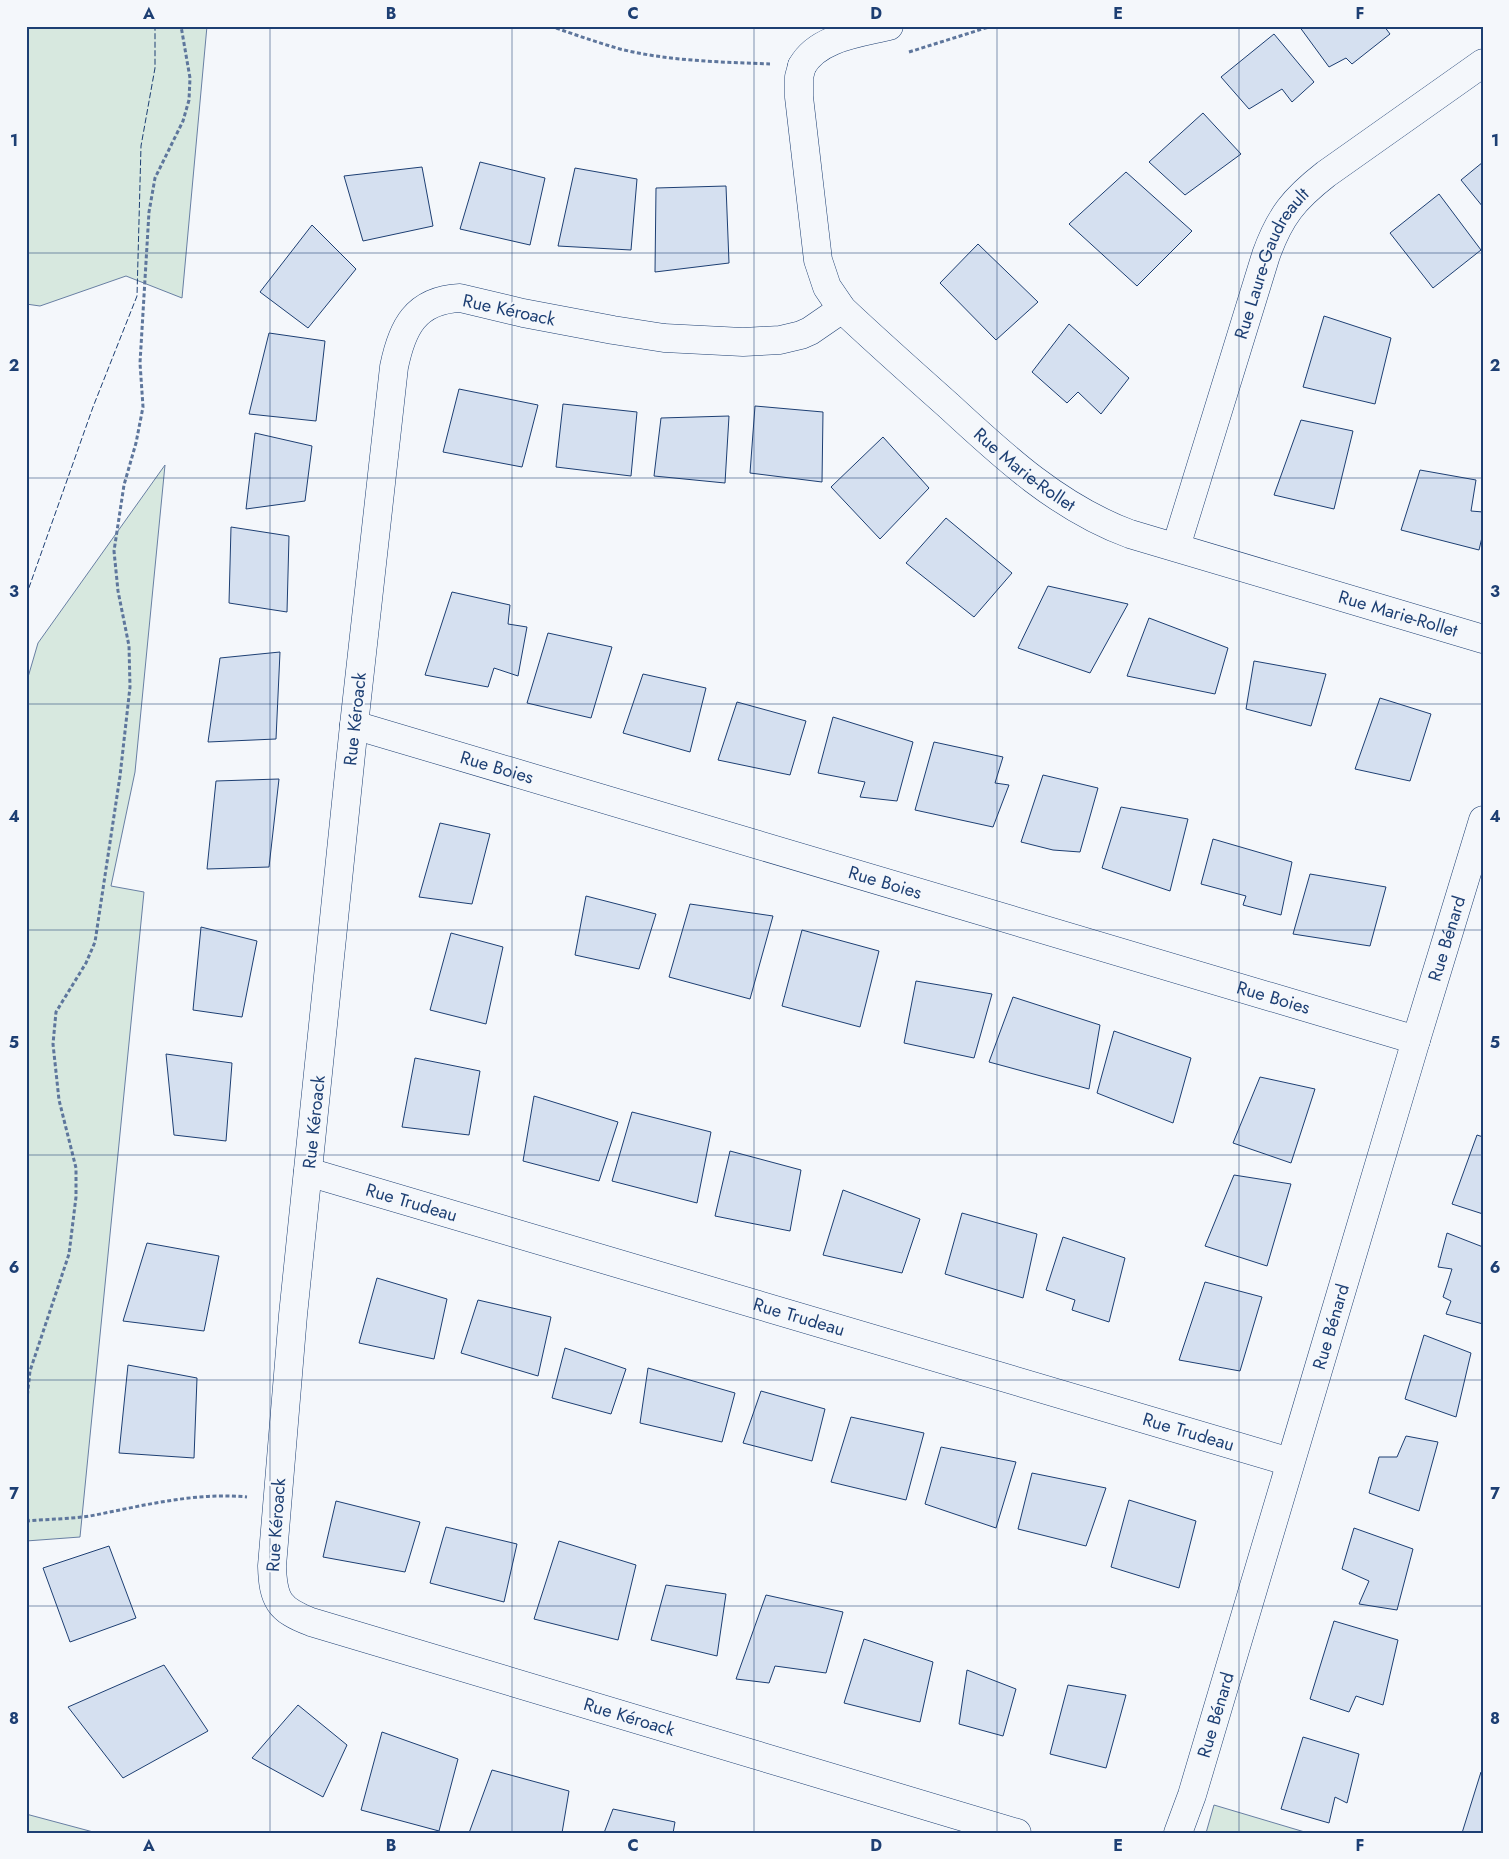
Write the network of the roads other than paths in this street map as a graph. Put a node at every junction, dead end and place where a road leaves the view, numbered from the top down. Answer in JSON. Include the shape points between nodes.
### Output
{"nodes":[{"id":1,"x":889,"y":26,"type":"edge"},
{"id":2,"x":1483,"y":63,"type":"edge"},
{"id":3,"x":842,"y":309,"type":"junction"},
{"id":4,"x":1176,"y":547,"type":"junction"},
{"id":5,"x":1483,"y":639,"type":"edge"},
{"id":6,"x":354,"y":725,"type":"junction"},
{"id":7,"x":1483,"y":820,"type":"edge"},
{"id":8,"x":1416,"y":1040,"type":"junction"},
{"id":9,"x":308,"y":1172,"type":"junction"},
{"id":10,"x":1290,"y":1462,"type":"junction"},
{"id":11,"x":1017,"y":1833,"type":"edge"},
{"id":12,"x":1178,"y":1833,"type":"edge"}],
"edges":[{"from":1,"to":3,"type":"street","name":"Rue Marie-Rollet","via":[[834,41],[812,54],[802,66],[799,77],[818,260],[827,288]]},
{"from":2,"to":4,"type":"street","name":"Rue Laure-Gaudreault","via":[[1311,185],[1280,220]]},
{"from":3,"to":4,"type":"street","name":"Rue Marie-Rollet","via":[[1037,483],[1111,527]]},
{"from":3,"to":6,"type":"street","name":"Rue Kéroack","via":[[801,335],[756,342],[664,338],[532,315],[460,298],[437,302],[419,313],[404,331],[394,368]]},
{"from":4,"to":5,"type":"street","name":"Rue Marie-Rollet"},
{"from":6,"to":8,"type":"street","name":"Rue Boies"},
{"from":6,"to":9,"type":"street","name":"Rue Kéroack"},
{"from":7,"to":8,"type":"street","name":"Rue Bénard"},
{"from":8,"to":10,"type":"street","name":"Rue Bénard"},
{"from":9,"to":10,"type":"street","name":"Rue Trudeau"},
{"from":9,"to":11,"type":"street","name":"Rue Kéroack","via":[[272,1566],[273,1588],[279,1603],[294,1615],[352,1634]]},
{"from":10,"to":12,"type":"street","name":"Rue Bénard"}]}
